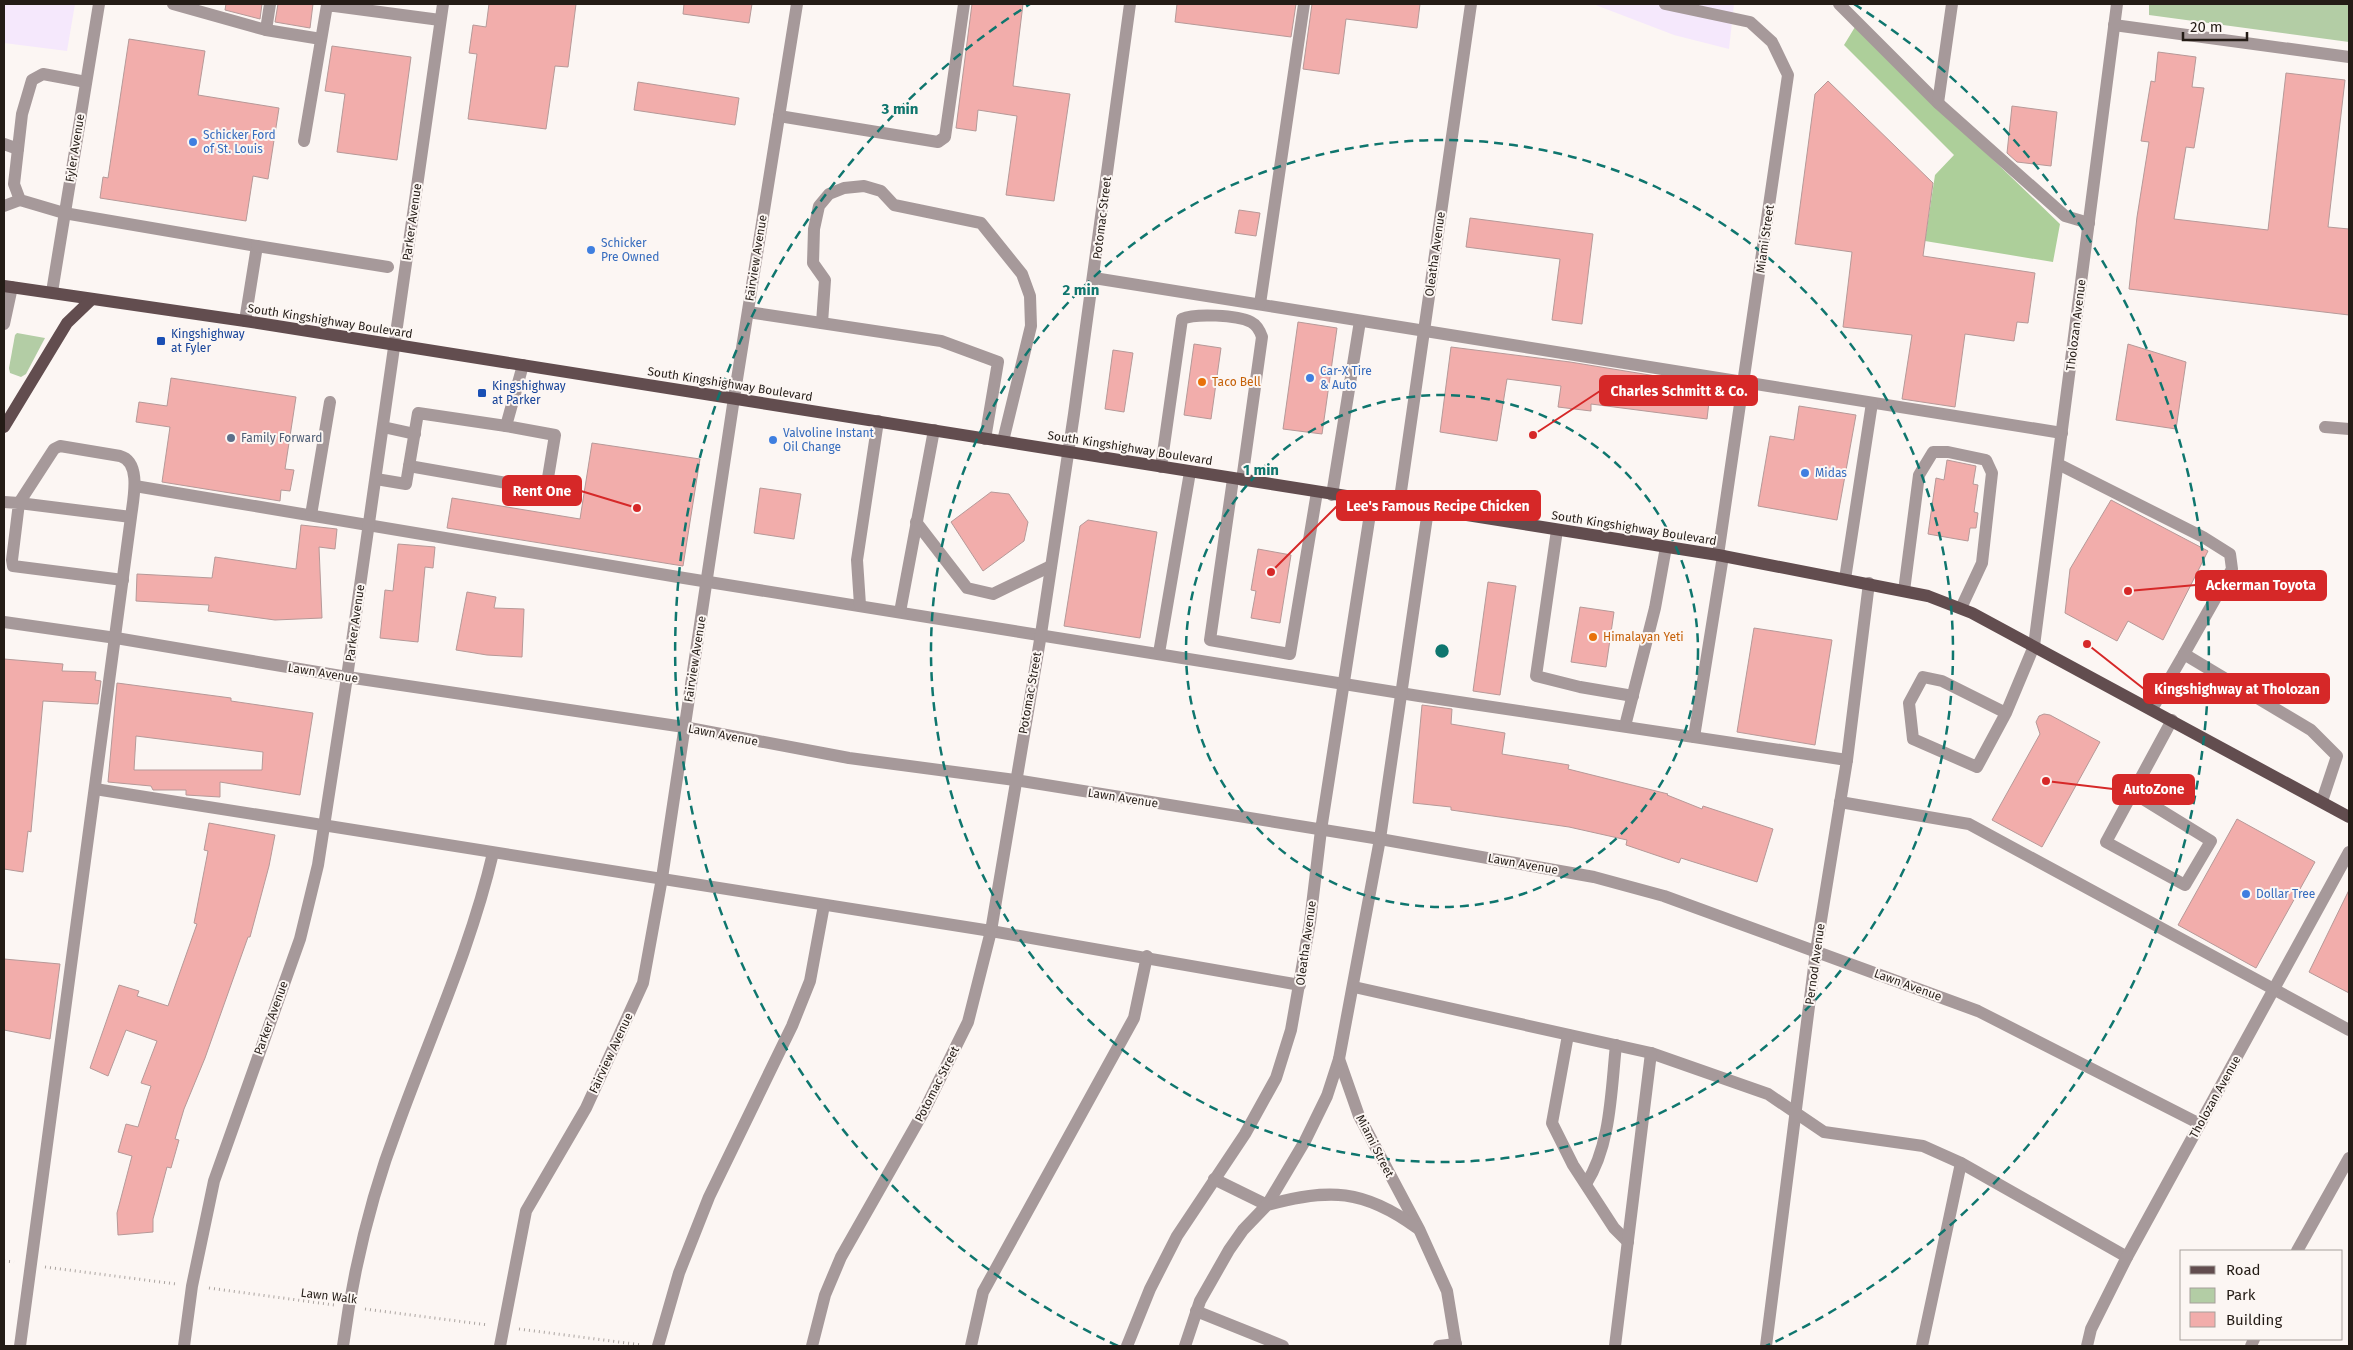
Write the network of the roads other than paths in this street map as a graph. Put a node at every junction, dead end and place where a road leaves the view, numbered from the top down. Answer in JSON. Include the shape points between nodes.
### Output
{"nodes":[{"id":1,"x":98,"y":4,"type":"edge"},
{"id":2,"x":173,"y":4,"type":"edge"},
{"id":3,"x":270,"y":4,"type":"edge"},
{"id":4,"x":443,"y":4,"type":"edge"},
{"id":5,"x":797,"y":4,"type":"edge"},
{"id":6,"x":964,"y":4,"type":"edge"},
{"id":7,"x":1130,"y":4,"type":"edge"},
{"id":8,"x":1304,"y":4,"type":"edge"},
{"id":9,"x":1471,"y":4,"type":"edge"},
{"id":10,"x":1665,"y":4,"type":"edge"},
{"id":11,"x":1839,"y":4,"type":"edge"},
{"id":12,"x":1952,"y":4,"type":"edge"},
{"id":13,"x":2117,"y":4,"type":"edge"},
{"id":14,"x":440,"y":20,"type":"junction"},
{"id":15,"x":2114,"y":25,"type":"junction"},
{"id":16,"x":266,"y":30,"type":"junction"},
{"id":17,"x":321,"y":39,"type":"junction"},
{"id":18,"x":2349,"y":57,"type":"edge"},
{"id":19,"x":86,"y":82,"type":"junction"},
{"id":20,"x":1938,"y":103,"type":"junction"},
{"id":21,"x":779,"y":116,"type":"junction"},
{"id":22,"x":304,"y":141,"type":"dead end"},
{"id":23,"x":4,"y":144,"type":"edge"},
{"id":24,"x":18,"y":149,"type":"junction"},
{"id":25,"x":20,"y":200,"type":"junction"},
{"id":26,"x":4,"y":206,"type":"edge"},
{"id":27,"x":64,"y":213,"type":"junction"},
{"id":28,"x":2089,"y":223,"type":"junction"},
{"id":29,"x":257,"y":246,"type":"junction"},
{"id":30,"x":388,"y":267,"type":"dead end"},
{"id":31,"x":1094,"y":278,"type":"junction"},
{"id":32,"x":8,"y":286,"type":"edge"},
{"id":33,"x":52,"y":292,"type":"junction"},
{"id":34,"x":92,"y":299,"type":"junction"},
{"id":35,"x":1260,"y":304,"type":"junction"},
{"id":36,"x":748,"y":312,"type":"junction"},
{"id":37,"x":245,"y":320,"type":"junction"},
{"id":38,"x":1360,"y":321,"type":"junction"},
{"id":39,"x":822,"y":323,"type":"junction"},
{"id":40,"x":4,"y":324,"type":"edge"},
{"id":41,"x":1424,"y":331,"type":"junction"},
{"id":42,"x":395,"y":346,"type":"junction"},
{"id":43,"x":523,"y":365,"type":"junction"},
{"id":44,"x":1744,"y":383,"type":"junction"},
{"id":45,"x":734,"y":398,"type":"junction"},
{"id":46,"x":330,"y":402,"type":"dead end"},
{"id":47,"x":1872,"y":403,"type":"junction"},
{"id":48,"x":878,"y":421,"type":"junction"},
{"id":49,"x":506,"y":426,"type":"junction"},
{"id":50,"x":4,"y":427,"type":"edge"},
{"id":51,"x":383,"y":427,"type":"junction"},
{"id":52,"x":2325,"y":427,"type":"dead end"},
{"id":53,"x":2349,"y":429,"type":"edge"},
{"id":54,"x":934,"y":430,"type":"junction"},
{"id":55,"x":2062,"y":433,"type":"junction"},
{"id":56,"x":414,"y":434,"type":"junction"},
{"id":57,"x":985,"y":439,"type":"junction"},
{"id":58,"x":1003,"y":441,"type":"junction"},
{"id":59,"x":1068,"y":452,"type":"junction"},
{"id":60,"x":2058,"y":464,"type":"junction"},
{"id":61,"x":409,"y":466,"type":"junction"},
{"id":62,"x":1161,"y":467,"type":"junction"},
{"id":63,"x":1190,"y":472,"type":"junction"},
{"id":64,"x":376,"y":479,"type":"junction"},
{"id":65,"x":1238,"y":479,"type":"junction"},
{"id":66,"x":135,"y":486,"type":"junction"},
{"id":67,"x":1317,"y":492,"type":"junction"},
{"id":68,"x":1332,"y":494,"type":"junction"},
{"id":69,"x":1372,"y":501,"type":"junction"},
{"id":70,"x":4,"y":502,"type":"edge"},
{"id":71,"x":19,"y":504,"type":"junction"},
{"id":72,"x":1399,"y":505,"type":"junction"},
{"id":73,"x":1428,"y":510,"type":"junction"},
{"id":74,"x":311,"y":515,"type":"junction"},
{"id":75,"x":131,"y":517,"type":"junction"},
{"id":76,"x":916,"y":522,"type":"junction"},
{"id":77,"x":370,"y":524,"type":"junction"},
{"id":78,"x":1557,"y":530,"type":"junction"},
{"id":79,"x":1666,"y":547,"type":"junction"},
{"id":80,"x":1721,"y":556,"type":"junction"},
{"id":81,"x":1051,"y":566,"type":"junction"},
{"id":82,"x":1845,"y":579,"type":"junction"},
{"id":83,"x":123,"y":580,"type":"junction"},
{"id":84,"x":708,"y":581,"type":"junction"},
{"id":85,"x":1869,"y":583,"type":"junction"},
{"id":86,"x":1904,"y":591,"type":"junction"},
{"id":87,"x":860,"y":605,"type":"junction"},
{"id":88,"x":1960,"y":608,"type":"junction"},
{"id":89,"x":900,"y":612,"type":"junction"},
{"id":90,"x":4,"y":622,"type":"edge"},
{"id":91,"x":1041,"y":634,"type":"junction"},
{"id":92,"x":116,"y":638,"type":"junction"},
{"id":93,"x":2034,"y":646,"type":"junction"},
{"id":94,"x":1159,"y":653,"type":"junction"},
{"id":95,"x":2184,"y":654,"type":"junction"},
{"id":96,"x":348,"y":677,"type":"junction"},
{"id":97,"x":1343,"y":683,"type":"junction"},
{"id":98,"x":1402,"y":693,"type":"junction"},
{"id":99,"x":1633,"y":696,"type":"junction"},
{"id":100,"x":2152,"y":709,"type":"junction"},
{"id":101,"x":2006,"y":713,"type":"junction"},
{"id":102,"x":2172,"y":720,"type":"junction"},
{"id":103,"x":1625,"y":726,"type":"junction"},
{"id":104,"x":684,"y":727,"type":"junction"},
{"id":105,"x":1694,"y":737,"type":"junction"},
{"id":106,"x":1847,"y":760,"type":"junction"},
{"id":107,"x":1015,"y":780,"type":"junction"},
{"id":108,"x":95,"y":788,"type":"junction"},
{"id":109,"x":2133,"y":793,"type":"junction"},
{"id":110,"x":2322,"y":801,"type":"junction"},
{"id":111,"x":1840,"y":802,"type":"junction"},
{"id":112,"x":2349,"y":817,"type":"edge"},
{"id":113,"x":324,"y":825,"type":"junction"},
{"id":114,"x":1321,"y":830,"type":"junction"},
{"id":115,"x":1380,"y":839,"type":"junction"},
{"id":116,"x":2349,"y":852,"type":"edge"},
{"id":117,"x":493,"y":853,"type":"junction"},
{"id":118,"x":662,"y":878,"type":"junction"},
{"id":119,"x":824,"y":905,"type":"junction"},
{"id":120,"x":991,"y":931,"type":"junction"},
{"id":121,"x":1816,"y":951,"type":"junction"},
{"id":122,"x":1148,"y":956,"type":"junction"},
{"id":123,"x":1300,"y":984,"type":"junction"},
{"id":124,"x":1354,"y":987,"type":"junction"},
{"id":125,"x":2274,"y":989,"type":"junction"},
{"id":126,"x":2349,"y":1030,"type":"edge"},
{"id":127,"x":1568,"y":1035,"type":"junction"},
{"id":128,"x":1616,"y":1045,"type":"junction"},
{"id":129,"x":1651,"y":1053,"type":"junction"},
{"id":130,"x":1339,"y":1059,"type":"junction"},
{"id":131,"x":1797,"y":1115,"type":"junction"},
{"id":132,"x":2200,"y":1124,"type":"junction"},
{"id":133,"x":2349,"y":1158,"type":"edge"},
{"id":134,"x":1960,"y":1163,"type":"junction"},
{"id":135,"x":1214,"y":1179,"type":"junction"},
{"id":136,"x":1586,"y":1184,"type":"junction"},
{"id":137,"x":1267,"y":1205,"type":"junction"},
{"id":138,"x":1419,"y":1229,"type":"junction"},
{"id":139,"x":1628,"y":1242,"type":"junction"},
{"id":140,"x":2299,"y":1250,"type":"edge"},
{"id":141,"x":2127,"y":1257,"type":"junction"},
{"id":142,"x":1196,"y":1310,"type":"junction"},
{"id":143,"x":1456,"y":1345,"type":"edge"},
{"id":144,"x":20,"y":1346,"type":"edge"},
{"id":145,"x":184,"y":1346,"type":"edge"},
{"id":146,"x":343,"y":1346,"type":"edge"},
{"id":147,"x":500,"y":1346,"type":"edge"},
{"id":148,"x":658,"y":1346,"type":"edge"},
{"id":149,"x":812,"y":1346,"type":"edge"},
{"id":150,"x":971,"y":1346,"type":"edge"},
{"id":151,"x":1127,"y":1346,"type":"edge"},
{"id":152,"x":1185,"y":1346,"type":"edge"},
{"id":153,"x":1283,"y":1346,"type":"edge"},
{"id":154,"x":1440,"y":1346,"type":"edge"},
{"id":155,"x":1615,"y":1346,"type":"edge"},
{"id":156,"x":1766,"y":1346,"type":"edge"},
{"id":157,"x":1922,"y":1346,"type":"edge"},
{"id":158,"x":2087,"y":1346,"type":"edge"}],
"edges":[{"from":1,"to":19,"type":"street","name":"Fyler Avenue"},
{"from":2,"to":16,"type":"street"},
{"from":3,"to":16,"type":"street"},
{"from":4,"to":14,"type":"street","name":"Parker Avenue"},
{"from":5,"to":21,"type":"street","name":"Fairview Avenue"},
{"from":6,"to":21,"type":"street","via":[[945,137],[938,142]]},
{"from":7,"to":31,"type":"street","name":"Potomac Street"},
{"from":8,"to":35,"type":"street"},
{"from":9,"to":41,"type":"street","name":"Oleatha Avenue"},
{"from":10,"to":44,"type":"street","name":"Miami Street","via":[[1750,22],[1772,42],[1788,75]]},
{"from":11,"to":20,"type":"street"},
{"from":12,"to":20,"type":"street"},
{"from":13,"to":15,"type":"street","name":"Tholozan Avenue"},
{"from":14,"to":17,"type":"street","via":[[327,4]]},
{"from":14,"to":42,"type":"street","name":"Parker Avenue"},
{"from":15,"to":18,"type":"street"},
{"from":15,"to":28,"type":"street","name":"Tholozan Avenue"},
{"from":16,"to":17,"type":"street"},
{"from":17,"to":22,"type":"street"},
{"from":19,"to":24,"type":"street","via":[[43,74],[32,80],[22,114]]},
{"from":19,"to":27,"type":"street","name":"Fyler Avenue"},
{"from":20,"to":28,"type":"street","via":[[2065,216]]},
{"from":21,"to":36,"type":"street","name":"Fairview Avenue"},
{"from":23,"to":24,"type":"street"},
{"from":24,"to":25,"type":"street","via":[[14,184]]},
{"from":25,"to":26,"type":"street"},
{"from":25,"to":27,"type":"street"},
{"from":27,"to":29,"type":"street"},
{"from":27,"to":33,"type":"street","name":"Fyler Avenue"},
{"from":28,"to":55,"type":"street","name":"Tholozan Avenue"},
{"from":29,"to":30,"type":"street"},
{"from":29,"to":37,"type":"street"},
{"from":31,"to":35,"type":"street"},
{"from":31,"to":59,"type":"street","name":"Potomac Street"},
{"from":32,"to":33,"type":"main road","name":"South Kingshighway Boulevard"},
{"from":32,"to":40,"type":"street"},
{"from":33,"to":34,"type":"main road","name":"South Kingshighway Boulevard"},
{"from":34,"to":37,"type":"main road","name":"South Kingshighway Boulevard"},
{"from":34,"to":50,"type":"main road","via":[[67,323]]},
{"from":35,"to":38,"type":"street"},
{"from":36,"to":39,"type":"street"},
{"from":36,"to":45,"type":"street","name":"Fairview Avenue"},
{"from":37,"to":42,"type":"main road","name":"South Kingshighway Boulevard"},
{"from":38,"to":41,"type":"street"},
{"from":38,"to":68,"type":"street"},
{"from":39,"to":57,"type":"street","via":[[941,341],[998,362]]},
{"from":39,"to":58,"type":"street","via":[[825,280],[813,264],[814,229],[819,206],[829,194],[844,188],[864,186],[881,190],[894,205],[981,223],[1022,274],[1030,296],[1032,326]]},
{"from":41,"to":44,"type":"street"},
{"from":41,"to":72,"type":"street","name":"Oleatha Avenue"},
{"from":42,"to":43,"type":"main road","name":"South Kingshighway Boulevard"},
{"from":42,"to":51,"type":"street","name":"Parker Avenue"},
{"from":43,"to":45,"type":"main road","name":"South Kingshighway Boulevard"},
{"from":43,"to":49,"type":"street"},
{"from":44,"to":47,"type":"street"},
{"from":44,"to":80,"type":"street","name":"Miami Street"},
{"from":45,"to":48,"type":"main road","name":"South Kingshighway Boulevard"},
{"from":45,"to":84,"type":"street","name":"Fairview Avenue"},
{"from":46,"to":74,"type":"street"},
{"from":47,"to":55,"type":"street"},
{"from":47,"to":82,"type":"street"},
{"from":48,"to":54,"type":"main road","name":"South Kingshighway Boulevard"},
{"from":48,"to":87,"type":"street","via":[[856,560]]},
{"from":49,"to":56,"type":"street","via":[[418,413]]},
{"from":49,"to":61,"type":"street","via":[[555,435],[546,490]]},
{"from":51,"to":56,"type":"street"},
{"from":51,"to":64,"type":"street","name":"Parker Avenue"},
{"from":52,"to":53,"type":"street"},
{"from":54,"to":57,"type":"main road","name":"South Kingshighway Boulevard"},
{"from":54,"to":76,"type":"street"},
{"from":55,"to":60,"type":"street","name":"Tholozan Avenue"},
{"from":56,"to":61,"type":"street"},
{"from":57,"to":58,"type":"main road","name":"South Kingshighway Boulevard"},
{"from":58,"to":59,"type":"main road","name":"South Kingshighway Boulevard"},
{"from":59,"to":62,"type":"main road","name":"South Kingshighway Boulevard"},
{"from":59,"to":81,"type":"street","name":"Potomac Street"},
{"from":60,"to":93,"type":"street","name":"Tholozan Avenue"},
{"from":60,"to":95,"type":"street","via":[[2203,537],[2230,554],[2232,569]]},
{"from":61,"to":64,"type":"street","via":[[406,484]]},
{"from":62,"to":63,"type":"main road","name":"South Kingshighway Boulevard"},
{"from":62,"to":65,"type":"street","via":[[1182,319],[1200,315],[1244,319],[1252,322],[1262,337]]},
{"from":63,"to":65,"type":"main road","name":"South Kingshighway Boulevard"},
{"from":63,"to":94,"type":"street"},
{"from":64,"to":77,"type":"street","name":"Parker Avenue"},
{"from":65,"to":67,"type":"main road","name":"South Kingshighway Boulevard"},
{"from":65,"to":67,"type":"street","via":[[1210,640],[1290,654]]},
{"from":66,"to":71,"type":"street","via":[[131,464],[126,458],[60,446],[54,449]]},
{"from":66,"to":74,"type":"street"},
{"from":66,"to":75,"type":"street"},
{"from":67,"to":68,"type":"main road","name":"South Kingshighway Boulevard"},
{"from":68,"to":69,"type":"main road","name":"South Kingshighway Boulevard"},
{"from":69,"to":72,"type":"main road","name":"South Kingshighway Boulevard"},
{"from":69,"to":97,"type":"street","name":"Oleatha Avenue"},
{"from":70,"to":71,"type":"street"},
{"from":71,"to":75,"type":"street"},
{"from":71,"to":83,"type":"street","via":[[13,566]]},
{"from":72,"to":73,"type":"main road","name":"South Kingshighway Boulevard"},
{"from":73,"to":78,"type":"main road","name":"South Kingshighway Boulevard"},
{"from":73,"to":98,"type":"street"},
{"from":74,"to":77,"type":"street"},
{"from":75,"to":83,"type":"street"},
{"from":76,"to":81,"type":"street","via":[[966,588],[993,594]]},
{"from":76,"to":89,"type":"street"},
{"from":77,"to":84,"type":"street"},
{"from":77,"to":96,"type":"street","name":"Parker Avenue"},
{"from":78,"to":79,"type":"main road","name":"South Kingshighway Boulevard"},
{"from":78,"to":99,"type":"street","via":[[1536,676]]},
{"from":79,"to":80,"type":"main road","name":"South Kingshighway Boulevard"},
{"from":79,"to":99,"type":"street"},
{"from":80,"to":82,"type":"main road","name":"South Kingshighway Boulevard"},
{"from":80,"to":105,"type":"street","name":"Miami Street"},
{"from":81,"to":91,"type":"street","name":"Potomac Street"},
{"from":82,"to":85,"type":"main road","name":"South Kingshighway Boulevard"},
{"from":83,"to":92,"type":"street"},
{"from":84,"to":87,"type":"street"},
{"from":84,"to":104,"type":"street","name":"Fairview Avenue"},
{"from":85,"to":86,"type":"main road","name":"South Kingshighway Boulevard"},
{"from":85,"to":106,"type":"street","name":"Pernod Avenue"},
{"from":86,"to":88,"type":"main road","name":"South Kingshighway Boulevard"},
{"from":86,"to":88,"type":"street","via":[[1919,475],[1933,452],[1986,460],[1992,473],[1982,563]]},
{"from":87,"to":89,"type":"street"},
{"from":88,"to":93,"type":"main road","name":"South Kingshighway Boulevard"},
{"from":89,"to":91,"type":"street"},
{"from":90,"to":92,"type":"street","name":"Lawn Avenue"},
{"from":91,"to":94,"type":"street"},
{"from":91,"to":107,"type":"street","name":"Potomac Street"},
{"from":92,"to":96,"type":"street","name":"Lawn Avenue"},
{"from":92,"to":108,"type":"street"},
{"from":93,"to":100,"type":"main road","name":"South Kingshighway Boulevard"},
{"from":93,"to":101,"type":"street","name":"Tholozan Avenue"},
{"from":94,"to":97,"type":"street"},
{"from":95,"to":100,"type":"street"},
{"from":95,"to":110,"type":"street","via":[[2311,730],[2337,756]]},
{"from":96,"to":104,"type":"street","name":"Lawn Avenue"},
{"from":96,"to":113,"type":"street","name":"Parker Avenue"},
{"from":97,"to":98,"type":"street"},
{"from":97,"to":114,"type":"street","name":"Oleatha Avenue"},
{"from":98,"to":103,"type":"street"},
{"from":98,"to":115,"type":"street"},
{"from":99,"to":103,"type":"street"},
{"from":100,"to":102,"type":"main road","name":"South Kingshighway Boulevard"},
{"from":101,"to":101,"type":"street","name":"Tholozan Avenue","via":[[1977,767],[1913,739],[1910,703],[1923,677],[1942,681]]},
{"from":102,"to":109,"type":"street"},
{"from":102,"to":110,"type":"main road","name":"South Kingshighway Boulevard"},
{"from":103,"to":105,"type":"street"},
{"from":104,"to":107,"type":"street","name":"Lawn Avenue","via":[[850,758]]},
{"from":104,"to":118,"type":"street","name":"Fairview Avenue"},
{"from":105,"to":106,"type":"street"},
{"from":106,"to":111,"type":"street","name":"Pernod Avenue"},
{"from":107,"to":114,"type":"street","name":"Lawn Avenue"},
{"from":107,"to":120,"type":"street","name":"Potomac Street"},
{"from":108,"to":113,"type":"street"},
{"from":108,"to":144,"type":"street"},
{"from":109,"to":109,"type":"street","via":[[2106,842],[2185,885],[2211,841]]},
{"from":110,"to":112,"type":"main road","name":"South Kingshighway Boulevard"},
{"from":111,"to":121,"type":"street","name":"Pernod Avenue"},
{"from":111,"to":125,"type":"street","via":[[1969,824]]},
{"from":113,"to":117,"type":"street"},
{"from":113,"to":145,"type":"street","name":"Parker Avenue","via":[[300,939],[214,1180],[192,1286]]},
{"from":114,"to":115,"type":"street","name":"Lawn Avenue"},
{"from":114,"to":123,"type":"street","name":"Oleatha Avenue"},
{"from":115,"to":121,"type":"street","name":"Lawn Avenue","via":[[1594,877],[1664,896]]},
{"from":115,"to":124,"type":"street"},
{"from":116,"to":125,"type":"street","name":"Tholozan Avenue"},
{"from":117,"to":118,"type":"street"},
{"from":117,"to":146,"type":"street","via":[[468,940],[380,1179],[361,1246]]},
{"from":118,"to":119,"type":"street"},
{"from":118,"to":147,"type":"street","name":"Fairview Avenue","via":[[643,983],[586,1108],[526,1211]]},
{"from":119,"to":120,"type":"street"},
{"from":119,"to":148,"type":"street","via":[[810,981],[792,1026],[709,1197],[679,1273]]},
{"from":120,"to":122,"type":"street"},
{"from":120,"to":149,"type":"street","name":"Potomac Street","via":[[968,1022],[924,1111],[841,1256],[825,1295]]},
{"from":121,"to":131,"type":"street","name":"Pernod Avenue"},
{"from":121,"to":132,"type":"street","name":"Lawn Avenue","via":[[1978,1011]]},
{"from":122,"to":123,"type":"street"},
{"from":122,"to":150,"type":"street","via":[[1134,1018],[983,1292]]},
{"from":123,"to":135,"type":"street","name":"Oleatha Avenue","via":[[1291,1030],[1276,1078],[1245,1134]]},
{"from":124,"to":127,"type":"street"},
{"from":124,"to":130,"type":"street"},
{"from":125,"to":126,"type":"street"},
{"from":125,"to":132,"type":"street","name":"Tholozan Avenue"},
{"from":127,"to":128,"type":"street"},
{"from":127,"to":136,"type":"street","via":[[1552,1123]]},
{"from":128,"to":129,"type":"street"},
{"from":128,"to":136,"type":"street","via":[[1608,1120],[1594,1172]]},
{"from":129,"to":131,"type":"street","via":[[1768,1094]]},
{"from":129,"to":139,"type":"street"},
{"from":130,"to":137,"type":"street","via":[[1327,1096],[1305,1141]]},
{"from":130,"to":138,"type":"street","name":"Miami Street","via":[[1359,1116]]},
{"from":131,"to":134,"type":"street","via":[[1824,1132],[1923,1146]]},
{"from":131,"to":156,"type":"street","name":"Pernod Avenue"},
{"from":132,"to":141,"type":"street","name":"Tholozan Avenue"},
{"from":133,"to":140,"type":"street"},
{"from":134,"to":141,"type":"street"},
{"from":134,"to":157,"type":"street"},
{"from":135,"to":137,"type":"street"},
{"from":135,"to":151,"type":"street","name":"Oleatha Avenue","via":[[1168,1254]]},
{"from":136,"to":139,"type":"street","via":[[1614,1228]]},
{"from":137,"to":138,"type":"street","name":"Miami Street","via":[[1303,1195],[1327,1193],[1347,1196],[1395,1211]]},
{"from":137,"to":142,"type":"street","via":[[1242,1230]]},
{"from":138,"to":143,"type":"street","name":"Miami Street","via":[[1447,1291]]},
{"from":139,"to":155,"type":"street"},
{"from":141,"to":158,"type":"street","name":"Tholozan Avenue"},
{"from":142,"to":152,"type":"street"},
{"from":142,"to":153,"type":"street"},
{"from":143,"to":154,"type":"street"}]}
